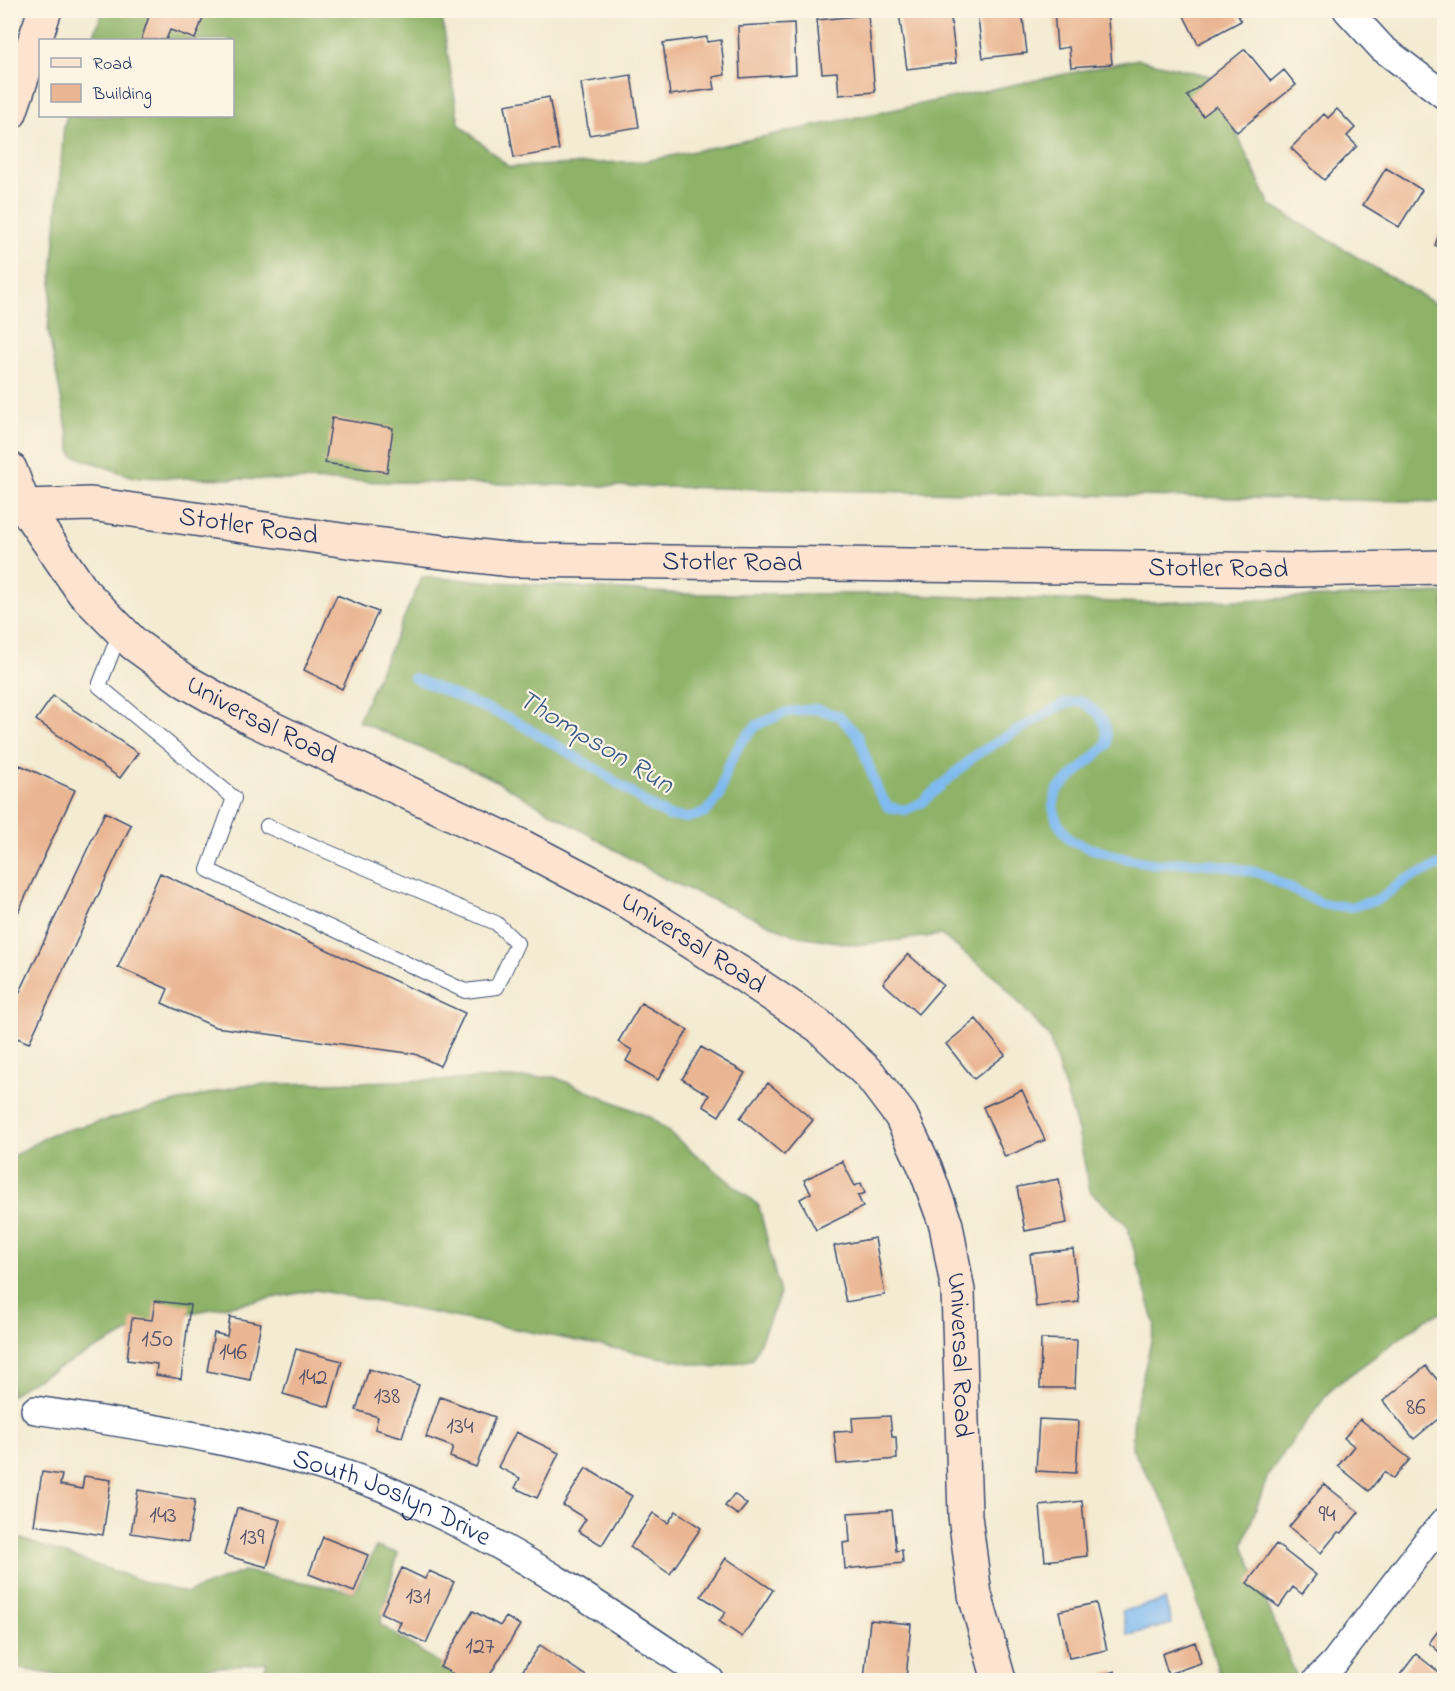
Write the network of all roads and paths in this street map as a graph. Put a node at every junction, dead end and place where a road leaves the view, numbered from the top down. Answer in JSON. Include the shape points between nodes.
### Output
{"nodes":[{"id":1,"x":45,"y":10,"type":"edge"},
{"id":2,"x":1347,"y":10,"type":"edge"},
{"id":3,"x":1444,"y":95,"type":"edge"},
{"id":4,"x":10,"y":113,"type":"edge"},
{"id":5,"x":10,"y":469,"type":"edge"},
{"id":6,"x":24,"y":506,"type":"junction"},
{"id":7,"x":1444,"y":567,"type":"edge"},
{"id":8,"x":121,"y":630,"type":"junction"},
{"id":9,"x":267,"y":826,"type":"dead end"},
{"id":10,"x":35,"y":1410,"type":"dead end"},
{"id":11,"x":1444,"y":1522,"type":"edge"},
{"id":12,"x":710,"y":1680,"type":"edge"},
{"id":13,"x":999,"y":1680,"type":"edge"},
{"id":14,"x":1317,"y":1680,"type":"edge"}],
"edges":[{"from":1,"to":4,"type":"street"},
{"from":2,"to":3,"type":"street","via":[[1382,48]]},
{"from":5,"to":6,"type":"street","name":"Universal Road"},
{"from":6,"to":7,"type":"street","name":"Stotler Road","via":[[91,504],[512,560],[1299,570]]},
{"from":6,"to":8,"type":"street","name":"Universal Road","via":[[83,592]]},
{"from":8,"to":9,"type":"lane","via":[[99,686],[234,798],[208,870],[465,991],[497,987],[518,943],[496,923]]},
{"from":8,"to":13,"type":"street","name":"Universal Road","via":[[185,681],[252,719],[523,847],[626,901],[819,1026],[870,1075],[901,1116],[946,1225],[958,1291],[965,1516],[975,1594]]},
{"from":10,"to":12,"type":"street","name":"South Joslyn Drive","via":[[175,1431],[282,1454],[382,1487],[522,1556]]},
{"from":11,"to":14,"type":"street"}]}
